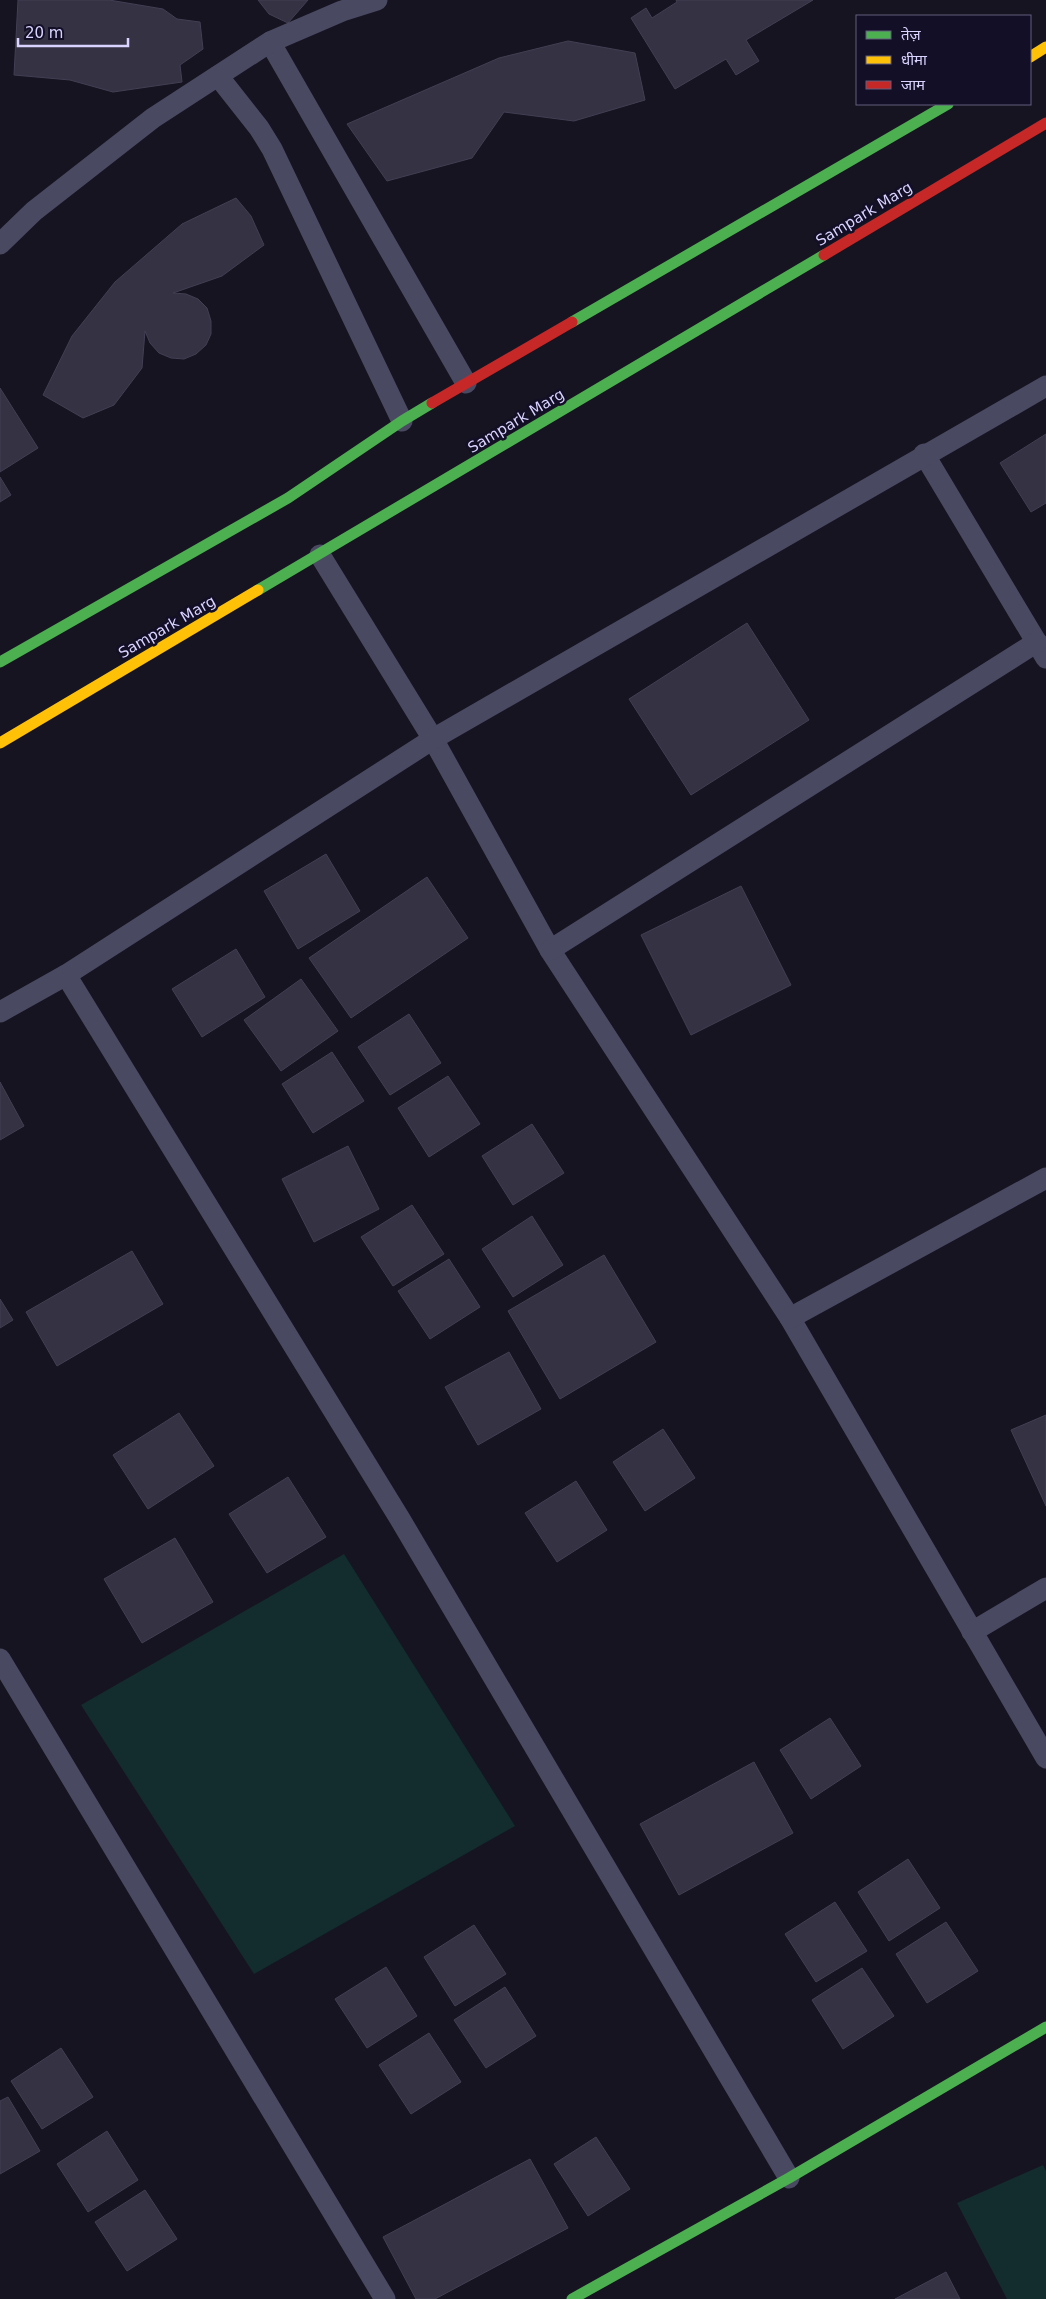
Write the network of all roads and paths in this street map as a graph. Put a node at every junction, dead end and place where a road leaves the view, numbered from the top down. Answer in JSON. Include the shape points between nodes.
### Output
{"nodes":[{"id":1,"x":378,"y":0,"type":"edge"},
{"id":2,"x":270,"y":42,"type":"junction"},
{"id":3,"x":1046,"y":47,"type":"edge"},
{"id":4,"x":1031,"y":56,"type":"edge"},
{"id":5,"x":218,"y":76,"type":"junction"},
{"id":6,"x":946,"y":105,"type":"edge"},
{"id":7,"x":1046,"y":123,"type":"edge"},
{"id":8,"x":0,"y":244,"type":"edge"},
{"id":9,"x":466,"y":382,"type":"junction"},
{"id":10,"x":1046,"y":386,"type":"edge"},
{"id":11,"x":402,"y":421,"type":"junction"},
{"id":12,"x":924,"y":454,"type":"junction"},
{"id":13,"x":320,"y":555,"type":"junction"},
{"id":14,"x":1041,"y":650,"type":"edge"},
{"id":15,"x":0,"y":662,"type":"edge"},
{"id":16,"x":433,"y":738,"type":"junction"},
{"id":17,"x":0,"y":743,"type":"edge"},
{"id":18,"x":550,"y":950,"type":"junction"},
{"id":19,"x":66,"y":975,"type":"junction"},
{"id":20,"x":0,"y":1012,"type":"edge"},
{"id":21,"x":1046,"y":1178,"type":"edge"},
{"id":22,"x":790,"y":1318,"type":"junction"},
{"id":23,"x":1046,"y":1588,"type":"edge"},
{"id":24,"x":972,"y":1632,"type":"junction"},
{"id":25,"x":0,"y":1659,"type":"edge"},
{"id":26,"x":1046,"y":1758,"type":"edge"},
{"id":27,"x":1046,"y":2028,"type":"edge"},
{"id":28,"x":789,"y":2178,"type":"junction"},
{"id":29,"x":385,"y":2299,"type":"edge"},
{"id":30,"x":572,"y":2299,"type":"edge"}],
"edges":[{"from":1,"to":2,"type":"lane","via":[[342,10]]},
{"from":2,"to":5,"type":"lane"},
{"from":2,"to":9,"type":"lane"},
{"from":3,"to":4,"type":"street"},
{"from":5,"to":8,"type":"lane","via":[[153,118],[34,211]]},
{"from":5,"to":11,"type":"lane","via":[[272,149]]},
{"from":6,"to":9,"type":"street"},
{"from":7,"to":13,"type":"street","name":"Sampark Marg"},
{"from":9,"to":11,"type":"street"},
{"from":10,"to":12,"type":"lane"},
{"from":11,"to":15,"type":"street","via":[[288,498]]},
{"from":12,"to":14,"type":"lane"},
{"from":12,"to":16,"type":"lane"},
{"from":13,"to":16,"type":"lane"},
{"from":13,"to":17,"type":"street","name":"Sampark Marg"},
{"from":14,"to":18,"type":"lane"},
{"from":16,"to":18,"type":"lane"},
{"from":16,"to":19,"type":"lane"},
{"from":18,"to":22,"type":"lane"},
{"from":19,"to":20,"type":"lane"},
{"from":19,"to":28,"type":"lane","via":[[405,1528]]},
{"from":21,"to":22,"type":"lane"},
{"from":22,"to":24,"type":"lane"},
{"from":23,"to":24,"type":"lane"},
{"from":24,"to":26,"type":"lane"},
{"from":25,"to":29,"type":"lane"},
{"from":27,"to":28,"type":"street"},
{"from":28,"to":30,"type":"street"}]}
